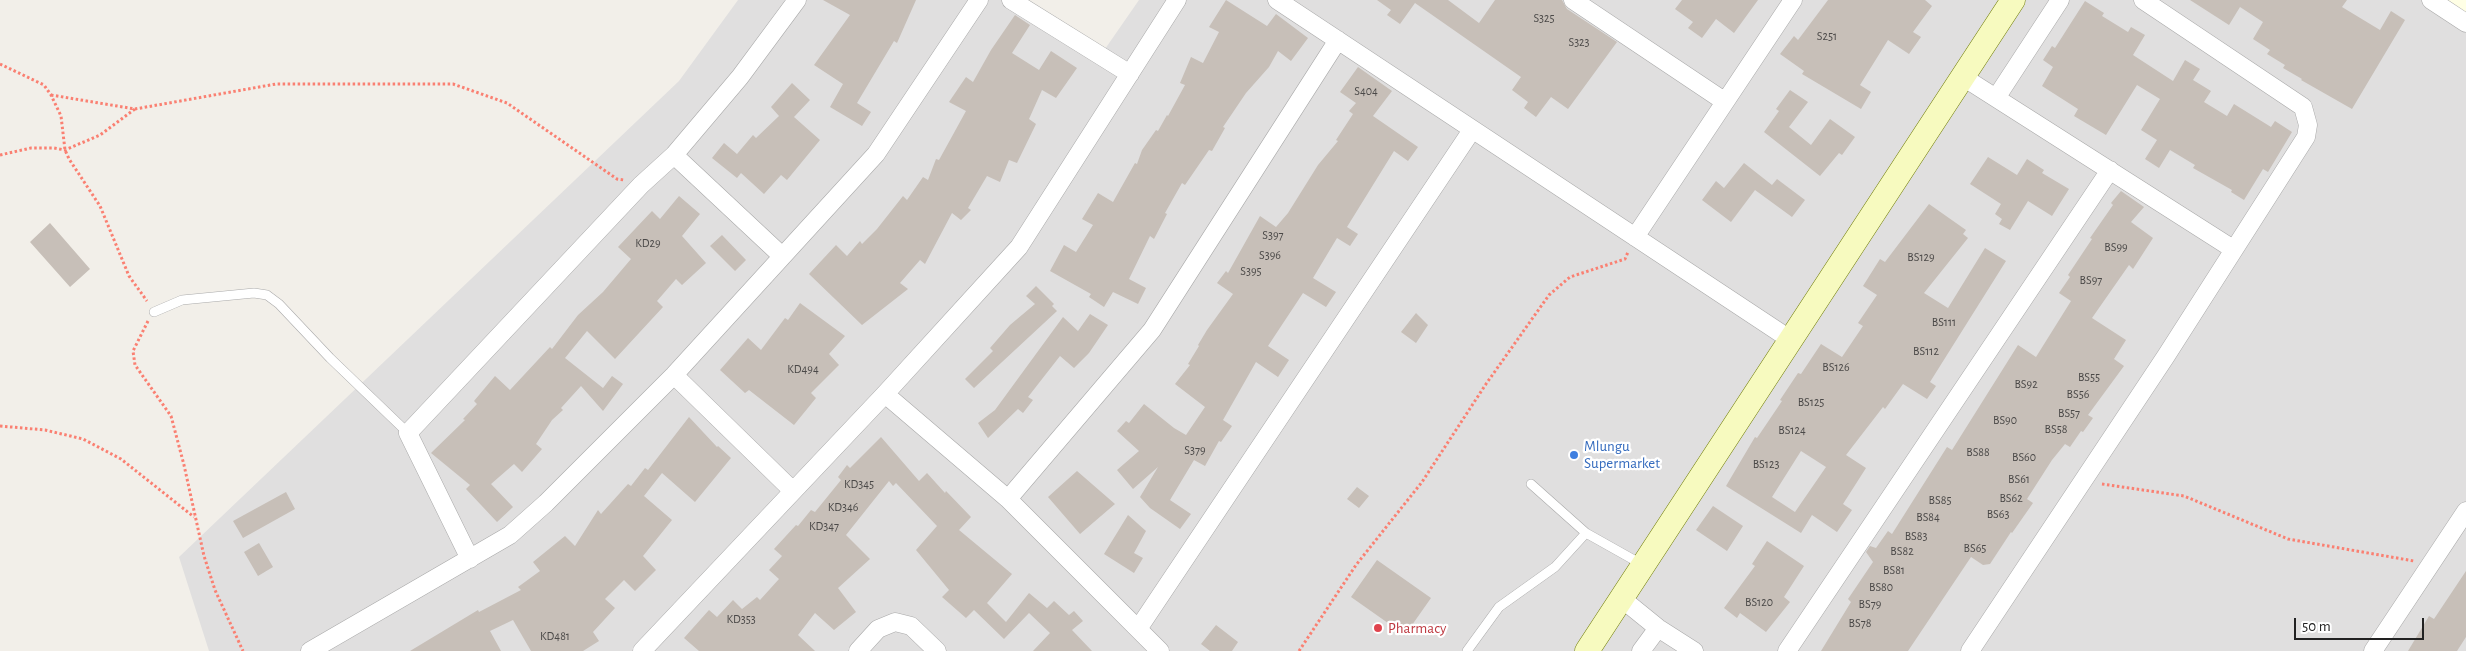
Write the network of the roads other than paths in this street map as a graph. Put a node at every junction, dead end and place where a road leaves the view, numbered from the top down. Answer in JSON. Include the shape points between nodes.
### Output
{"nodes":[{"id":1,"x":797,"y":0,"type":"edge"},
{"id":2,"x":980,"y":0,"type":"edge"},
{"id":3,"x":1011,"y":0,"type":"edge"},
{"id":4,"x":1177,"y":0,"type":"edge"},
{"id":5,"x":1277,"y":0,"type":"edge"},
{"id":6,"x":1573,"y":0,"type":"edge"},
{"id":7,"x":1793,"y":0,"type":"edge"},
{"id":8,"x":2013,"y":0,"type":"edge"},
{"id":9,"x":2060,"y":0,"type":"edge"},
{"id":10,"x":2143,"y":0,"type":"edge"},
{"id":11,"x":2431,"y":0,"type":"edge"},
{"id":12,"x":2466,"y":23,"type":"edge"},
{"id":13,"x":1338,"y":40,"type":"junction"},
{"id":14,"x":1130,"y":74,"type":"junction"},
{"id":15,"x":1963,"y":77,"type":"junction"},
{"id":16,"x":1996,"y":98,"type":"junction"},
{"id":17,"x":1724,"y":101,"type":"junction"},
{"id":18,"x":1472,"y":130,"type":"junction"},
{"id":19,"x":674,"y":155,"type":"junction"},
{"id":20,"x":2110,"y":170,"type":"junction"},
{"id":21,"x":1635,"y":237,"type":"junction"},
{"id":22,"x":2233,"y":249,"type":"junction"},
{"id":23,"x":782,"y":256,"type":"junction"},
{"id":24,"x":154,"y":312,"type":"road end"},
{"id":25,"x":1791,"y":340,"type":"junction"},
{"id":26,"x":674,"y":375,"type":"junction"},
{"id":27,"x":885,"y":394,"type":"junction"},
{"id":28,"x":408,"y":433,"type":"junction"},
{"id":29,"x":1531,"y":484,"type":"dead end"},
{"id":30,"x":793,"y":491,"type":"junction"},
{"id":31,"x":1008,"y":498,"type":"junction"},
{"id":32,"x":2466,"y":511,"type":"edge"},
{"id":33,"x":1586,"y":533,"type":"junction"},
{"id":34,"x":470,"y":559,"type":"junction"},
{"id":35,"x":1643,"y":565,"type":"junction"},
{"id":36,"x":1621,"y":598,"type":"junction"},
{"id":37,"x":1658,"y":628,"type":"junction"},
{"id":38,"x":1138,"y":629,"type":"junction"},
{"id":39,"x":310,"y":651,"type":"edge"},
{"id":40,"x":642,"y":651,"type":"edge"},
{"id":41,"x":858,"y":651,"type":"edge"},
{"id":42,"x":937,"y":651,"type":"edge"},
{"id":43,"x":1160,"y":651,"type":"edge"},
{"id":44,"x":1468,"y":651,"type":"edge"},
{"id":45,"x":1587,"y":651,"type":"edge"},
{"id":46,"x":1641,"y":651,"type":"edge"},
{"id":47,"x":1694,"y":651,"type":"edge"},
{"id":48,"x":1787,"y":651,"type":"edge"},
{"id":49,"x":1970,"y":651,"type":"edge"},
{"id":50,"x":2373,"y":651,"type":"edge"}],
"edges":[{"from":1,"to":19,"type":"street","via":[[740,77]]},
{"from":2,"to":23,"type":"street","via":[[876,154]]},
{"from":3,"to":14,"type":"street"},
{"from":4,"to":14,"type":"street"},
{"from":5,"to":13,"type":"street"},
{"from":6,"to":17,"type":"street"},
{"from":7,"to":17,"type":"street"},
{"from":8,"to":15,"type":"street"},
{"from":9,"to":16,"type":"street"},
{"from":10,"to":22,"type":"street","via":[[2303,107],[2306,115],[2306,137]]},
{"from":11,"to":12,"type":"street"},
{"from":13,"to":18,"type":"street"},
{"from":13,"to":31,"type":"street","via":[[1152,330]]},
{"from":14,"to":27,"type":"street","via":[[1019,247]]},
{"from":15,"to":16,"type":"street"},
{"from":15,"to":25,"type":"street"},
{"from":16,"to":20,"type":"street"},
{"from":17,"to":21,"type":"street"},
{"from":18,"to":21,"type":"street"},
{"from":18,"to":38,"type":"street"},
{"from":19,"to":23,"type":"street"},
{"from":19,"to":28,"type":"street","via":[[641,184]]},
{"from":20,"to":22,"type":"street"},
{"from":20,"to":48,"type":"street"},
{"from":21,"to":25,"type":"street"},
{"from":22,"to":49,"type":"street","via":[[2166,356]]},
{"from":23,"to":26,"type":"street"},
{"from":24,"to":28,"type":"lane","via":[[182,300],[254,293],[267,295]]},
{"from":25,"to":35,"type":"street"},
{"from":26,"to":30,"type":"street"},
{"from":26,"to":34,"type":"street","via":[[546,503],[510,535]]},
{"from":27,"to":30,"type":"street"},
{"from":27,"to":31,"type":"street"},
{"from":28,"to":34,"type":"street"},
{"from":29,"to":33,"type":"lane"},
{"from":30,"to":40,"type":"street"},
{"from":31,"to":38,"type":"street"},
{"from":32,"to":50,"type":"street"},
{"from":33,"to":35,"type":"lane"},
{"from":33,"to":44,"type":"lane","via":[[1555,567],[1499,607]]},
{"from":34,"to":39,"type":"street"},
{"from":35,"to":36,"type":"street"},
{"from":36,"to":37,"type":"street"},
{"from":36,"to":45,"type":"street"},
{"from":37,"to":46,"type":"street"},
{"from":37,"to":47,"type":"street"},
{"from":38,"to":43,"type":"street"},
{"from":41,"to":42,"type":"street","via":[[878,629],[896,622],[911,626]]}]}
